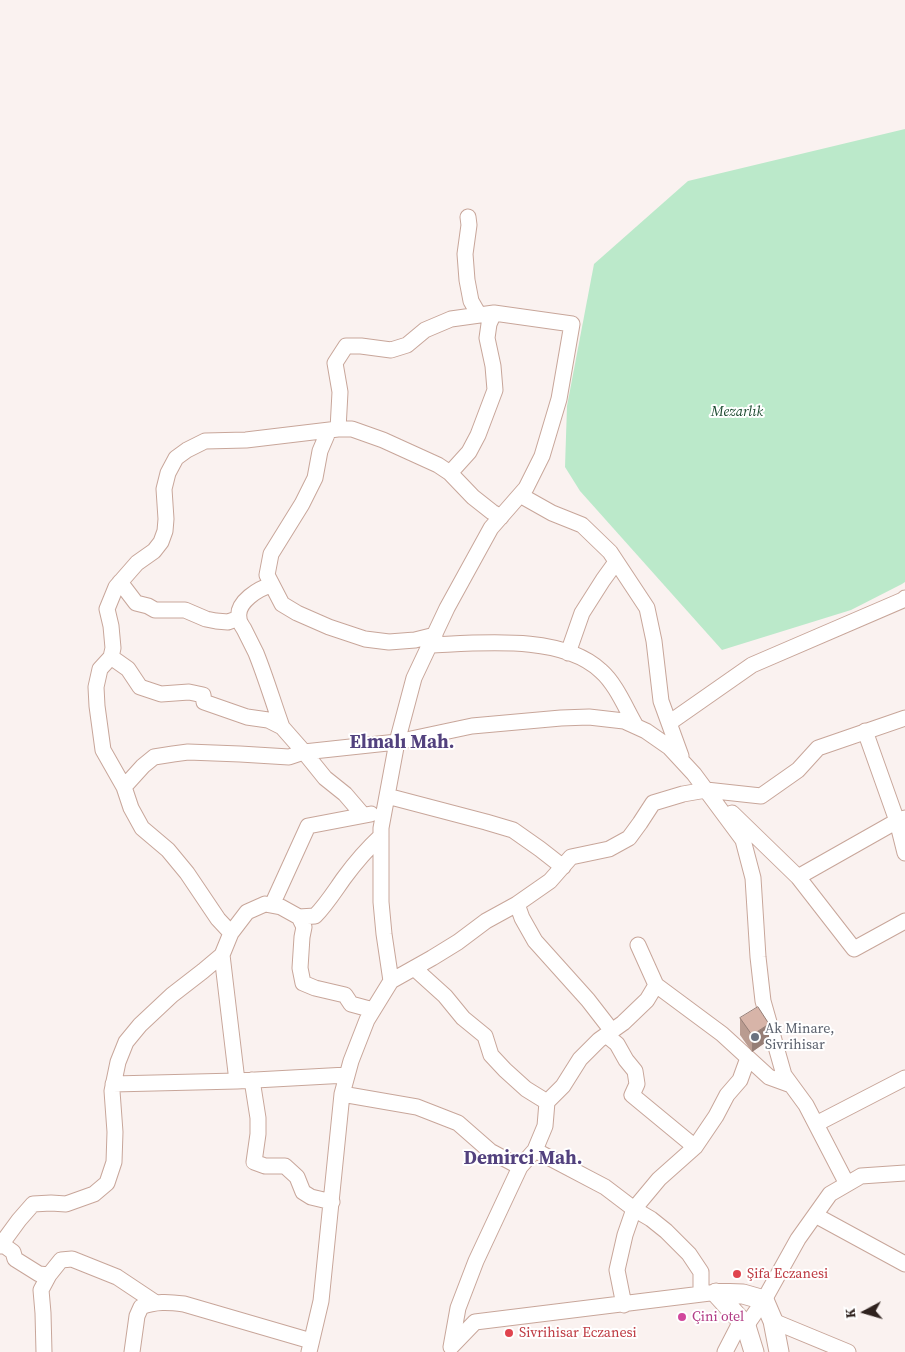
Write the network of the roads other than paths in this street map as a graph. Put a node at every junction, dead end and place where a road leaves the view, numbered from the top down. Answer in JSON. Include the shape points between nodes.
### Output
{"nodes":[{"id":1,"x":468,"y":217,"type":"dead end"},
{"id":2,"x":487,"y":314,"type":"junction"},
{"id":3,"x":333,"y":430,"type":"junction"},
{"id":4,"x":450,"y":474,"type":"junction"},
{"id":5,"x":520,"y":495,"type":"junction"},
{"id":6,"x":501,"y":517,"type":"junction"},
{"id":7,"x":616,"y":562,"type":"junction"},
{"id":8,"x":120,"y":582,"type":"junction"},
{"id":9,"x":272,"y":585,"type":"junction"},
{"id":10,"x":905,"y":598,"type":"edge"},
{"id":11,"x":239,"y":618,"type":"junction"},
{"id":12,"x":432,"y":640,"type":"junction"},
{"id":13,"x":568,"y":653,"type":"junction"},
{"id":14,"x":111,"y":658,"type":"junction"},
{"id":15,"x":905,"y":718,"type":"edge"},
{"id":16,"x":669,"y":723,"type":"junction"},
{"id":17,"x":636,"y":726,"type":"junction"},
{"id":18,"x":282,"y":727,"type":"junction"},
{"id":19,"x":865,"y":731,"type":"junction"},
{"id":20,"x":397,"y":742,"type":"junction"},
{"id":21,"x":304,"y":752,"type":"junction"},
{"id":22,"x":683,"y":762,"type":"junction"},
{"id":23,"x":124,"y":787,"type":"junction"},
{"id":24,"x":706,"y":790,"type":"junction"},
{"id":25,"x":387,"y":796,"type":"junction"},
{"id":26,"x":384,"y":811,"type":"junction"},
{"id":27,"x":363,"y":815,"type":"junction"},
{"id":28,"x":901,"y":820,"type":"edge"},
{"id":29,"x":380,"y":836,"type":"junction"},
{"id":30,"x":905,"y":853,"type":"edge"},
{"id":31,"x":562,"y":867,"type":"junction"},
{"id":32,"x":798,"y":877,"type":"junction"},
{"id":33,"x":517,"y":904,"type":"junction"},
{"id":34,"x":272,"y":905,"type":"junction"},
{"id":35,"x":298,"y":917,"type":"junction"},
{"id":36,"x":905,"y":921,"type":"edge"},
{"id":37,"x":231,"y":933,"type":"junction"},
{"id":38,"x":638,"y":945,"type":"dead end"},
{"id":39,"x":222,"y":955,"type":"junction"},
{"id":40,"x":414,"y":968,"type":"junction"},
{"id":41,"x":391,"y":981,"type":"junction"},
{"id":42,"x":656,"y":985,"type":"junction"},
{"id":43,"x":373,"y":1010,"type":"junction"},
{"id":44,"x":609,"y":1033,"type":"junction"},
{"id":45,"x":748,"y":1058,"type":"junction"},
{"id":46,"x":347,"y":1075,"type":"junction"},
{"id":47,"x":905,"y":1078,"type":"edge"},
{"id":48,"x":252,"y":1080,"type":"junction"},
{"id":49,"x":237,"y":1081,"type":"junction"},
{"id":50,"x":113,"y":1084,"type":"junction"},
{"id":51,"x":791,"y":1085,"type":"junction"},
{"id":52,"x":342,"y":1094,"type":"junction"},
{"id":53,"x":547,"y":1102,"type":"junction"},
{"id":54,"x":816,"y":1124,"type":"junction"},
{"id":55,"x":695,"y":1147,"type":"junction"},
{"id":56,"x":535,"y":1150,"type":"junction"},
{"id":57,"x":520,"y":1167,"type":"junction"},
{"id":58,"x":905,"y":1173,"type":"edge"},
{"id":59,"x":847,"y":1184,"type":"junction"},
{"id":60,"x":332,"y":1202,"type":"junction"},
{"id":61,"x":634,"y":1209,"type":"junction"},
{"id":62,"x":815,"y":1215,"type":"junction"},
{"id":63,"x":1,"y":1245,"type":"edge"},
{"id":64,"x":905,"y":1264,"type":"edge"},
{"id":65,"x":49,"y":1275,"type":"junction"},
{"id":66,"x":708,"y":1294,"type":"junction"},
{"id":67,"x":764,"y":1300,"type":"junction"},
{"id":68,"x":156,"y":1303,"type":"junction"},
{"id":69,"x":624,"y":1305,"type":"junction"},
{"id":70,"x":773,"y":1321,"type":"junction"},
{"id":71,"x":744,"y":1324,"type":"junction"},
{"id":72,"x":310,"y":1346,"type":"edge"},
{"id":73,"x":449,"y":1350,"type":"edge"},
{"id":74,"x":44,"y":1352,"type":"edge"},
{"id":75,"x":132,"y":1352,"type":"edge"},
{"id":76,"x":725,"y":1352,"type":"edge"},
{"id":77,"x":754,"y":1352,"type":"edge"},
{"id":78,"x":779,"y":1352,"type":"edge"},
{"id":79,"x":848,"y":1352,"type":"edge"}],
"edges":[{"from":1,"to":2,"type":"street","via":[[465,254],[471,301]]},
{"from":2,"to":3,"type":"street","via":[[451,319],[425,330],[407,345],[391,350],[346,346],[335,363],[340,392]]},
{"from":2,"to":4,"type":"street","via":[[487,338],[495,390],[469,452]]},
{"from":2,"to":5,"type":"street","via":[[572,324],[559,400],[542,456]]},
{"from":3,"to":4,"type":"street","via":[[352,429],[383,440],[438,465]]},
{"from":3,"to":8,"type":"street","via":[[204,442],[187,450],[176,458],[168,473],[164,488],[165,531],[161,542]]},
{"from":3,"to":9,"type":"street","via":[[320,451],[314,478],[302,504],[271,554],[267,575]]},
{"from":4,"to":6,"type":"street","via":[[473,497]]},
{"from":5,"to":6,"type":"street"},
{"from":5,"to":7,"type":"street","via":[[582,525]]},
{"from":6,"to":12,"type":"street","via":[[491,528]]},
{"from":7,"to":13,"type":"street","via":[[582,613]]},
{"from":7,"to":16,"type":"street","via":[[648,608],[661,701]]},
{"from":8,"to":11,"type":"street","via":[[136,603],[155,610],[185,610],[216,621],[228,622]]},
{"from":8,"to":14,"type":"street","via":[[107,609],[113,648]]},
{"from":9,"to":11,"type":"street","via":[[251,595],[240,608]]},
{"from":9,"to":12,"type":"street","via":[[282,604],[330,627],[365,639],[389,642]]},
{"from":10,"to":16,"type":"street","via":[[752,665]]},
{"from":11,"to":18,"type":"street","via":[[264,674]]},
{"from":12,"to":13,"type":"street","via":[[520,642]]},
{"from":12,"to":20,"type":"street","via":[[414,678]]},
{"from":13,"to":17,"type":"street","via":[[581,657],[602,671]]},
{"from":14,"to":18,"type":"street","via":[[128,669],[140,687],[161,694],[189,692],[203,695],[204,702]]},
{"from":14,"to":23,"type":"street","via":[[100,669],[96,687],[97,706],[104,750]]},
{"from":15,"to":19,"type":"street"},
{"from":16,"to":22,"type":"street"},
{"from":17,"to":20,"type":"street","via":[[624,721],[588,717],[561,718],[472,726]]},
{"from":17,"to":22,"type":"street","via":[[669,747]]},
{"from":18,"to":21,"type":"street"},
{"from":19,"to":24,"type":"street","via":[[818,748],[798,770],[761,796]]},
{"from":19,"to":28,"type":"street"},
{"from":20,"to":21,"type":"street"},
{"from":20,"to":25,"type":"street"},
{"from":21,"to":23,"type":"street","via":[[289,757],[188,752],[154,757]]},
{"from":21,"to":27,"type":"street"},
{"from":22,"to":24,"type":"street"},
{"from":23,"to":37,"type":"street","via":[[142,828],[168,850]]},
{"from":24,"to":31,"type":"street","via":[[653,803],[629,838],[610,849],[571,857]]},
{"from":24,"to":32,"type":"street"},
{"from":24,"to":51,"type":"street","via":[[743,840],[753,878],[763,1001],[784,1076]]},
{"from":25,"to":26,"type":"street"},
{"from":25,"to":31,"type":"street","via":[[513,830]]},
{"from":26,"to":27,"type":"street"},
{"from":26,"to":29,"type":"street"},
{"from":27,"to":34,"type":"street","via":[[308,826]]},
{"from":28,"to":30,"type":"street"},
{"from":28,"to":32,"type":"street"},
{"from":29,"to":35,"type":"street","via":[[315,916]]},
{"from":29,"to":41,"type":"street","via":[[381,902]]},
{"from":31,"to":33,"type":"street","via":[[550,881]]},
{"from":32,"to":36,"type":"street","via":[[854,949]]},
{"from":33,"to":40,"type":"street","via":[[486,920],[458,942]]},
{"from":33,"to":44,"type":"street","via":[[535,941],[588,1000]]},
{"from":34,"to":35,"type":"street"},
{"from":34,"to":37,"type":"street","via":[[265,904],[248,912]]},
{"from":35,"to":43,"type":"street","via":[[304,928],[300,968],[303,982],[345,995],[351,1004]]},
{"from":37,"to":39,"type":"street"},
{"from":38,"to":42,"type":"street"},
{"from":39,"to":49,"type":"street"},
{"from":39,"to":50,"type":"street","via":[[140,1025],[126,1042]]},
{"from":40,"to":41,"type":"street"},
{"from":40,"to":53,"type":"street","via":[[485,1036],[491,1055],[505,1070]]},
{"from":41,"to":43,"type":"street"},
{"from":42,"to":44,"type":"street","via":[[647,1000]]},
{"from":42,"to":45,"type":"street","via":[[722,1034]]},
{"from":43,"to":46,"type":"street"},
{"from":44,"to":53,"type":"street","via":[[580,1059],[563,1086]]},
{"from":44,"to":55,"type":"street","via":[[635,1071],[637,1084],[632,1095]]},
{"from":45,"to":51,"type":"street","via":[[769,1077]]},
{"from":45,"to":55,"type":"street","via":[[740,1080]]},
{"from":46,"to":48,"type":"street"},
{"from":46,"to":52,"type":"street"},
{"from":47,"to":54,"type":"street"},
{"from":48,"to":49,"type":"street"},
{"from":48,"to":60,"type":"street","via":[[258,1118],[254,1162],[265,1166],[285,1166],[297,1177],[303,1192]]},
{"from":49,"to":50,"type":"street"},
{"from":50,"to":63,"type":"street","via":[[114,1162],[107,1183],[94,1194],[66,1204],[33,1204]]},
{"from":51,"to":54,"type":"street"},
{"from":52,"to":57,"type":"street","via":[[416,1107],[458,1123],[490,1151]]},
{"from":52,"to":60,"type":"street"},
{"from":53,"to":56,"type":"street","via":[[545,1126]]},
{"from":54,"to":59,"type":"street"},
{"from":55,"to":61,"type":"street","via":[[659,1179]]},
{"from":56,"to":57,"type":"street"},
{"from":56,"to":61,"type":"street","via":[[605,1187]]},
{"from":57,"to":73,"type":"street","via":[[476,1260],[458,1308]]},
{"from":58,"to":59,"type":"street","via":[[861,1176]]},
{"from":59,"to":62,"type":"street","via":[[830,1194]]},
{"from":60,"to":72,"type":"street","via":[[321,1300]]},
{"from":61,"to":66,"type":"street","via":[[656,1223],[689,1254]]},
{"from":61,"to":69,"type":"street","via":[[617,1270]]},
{"from":62,"to":64,"type":"street"},
{"from":62,"to":67,"type":"street"},
{"from":63,"to":65,"type":"street","via":[[13,1252],[15,1259],[40,1274]]},
{"from":65,"to":68,"type":"street","via":[[61,1260],[72,1259],[117,1277]]},
{"from":65,"to":74,"type":"street","via":[[41,1290]]},
{"from":66,"to":67,"type":"main road","via":[[743,1294]]},
{"from":66,"to":69,"type":"street"},
{"from":66,"to":71,"type":"main road"},
{"from":67,"to":70,"type":"main road"},
{"from":67,"to":71,"type":"street"},
{"from":68,"to":72,"type":"street","via":[[184,1304]]},
{"from":68,"to":75,"type":"street","via":[[141,1307]]},
{"from":69,"to":73,"type":"street","via":[[475,1322]]},
{"from":70,"to":78,"type":"main road"},
{"from":70,"to":79,"type":"street"},
{"from":71,"to":76,"type":"street"},
{"from":71,"to":77,"type":"main road"}]}
